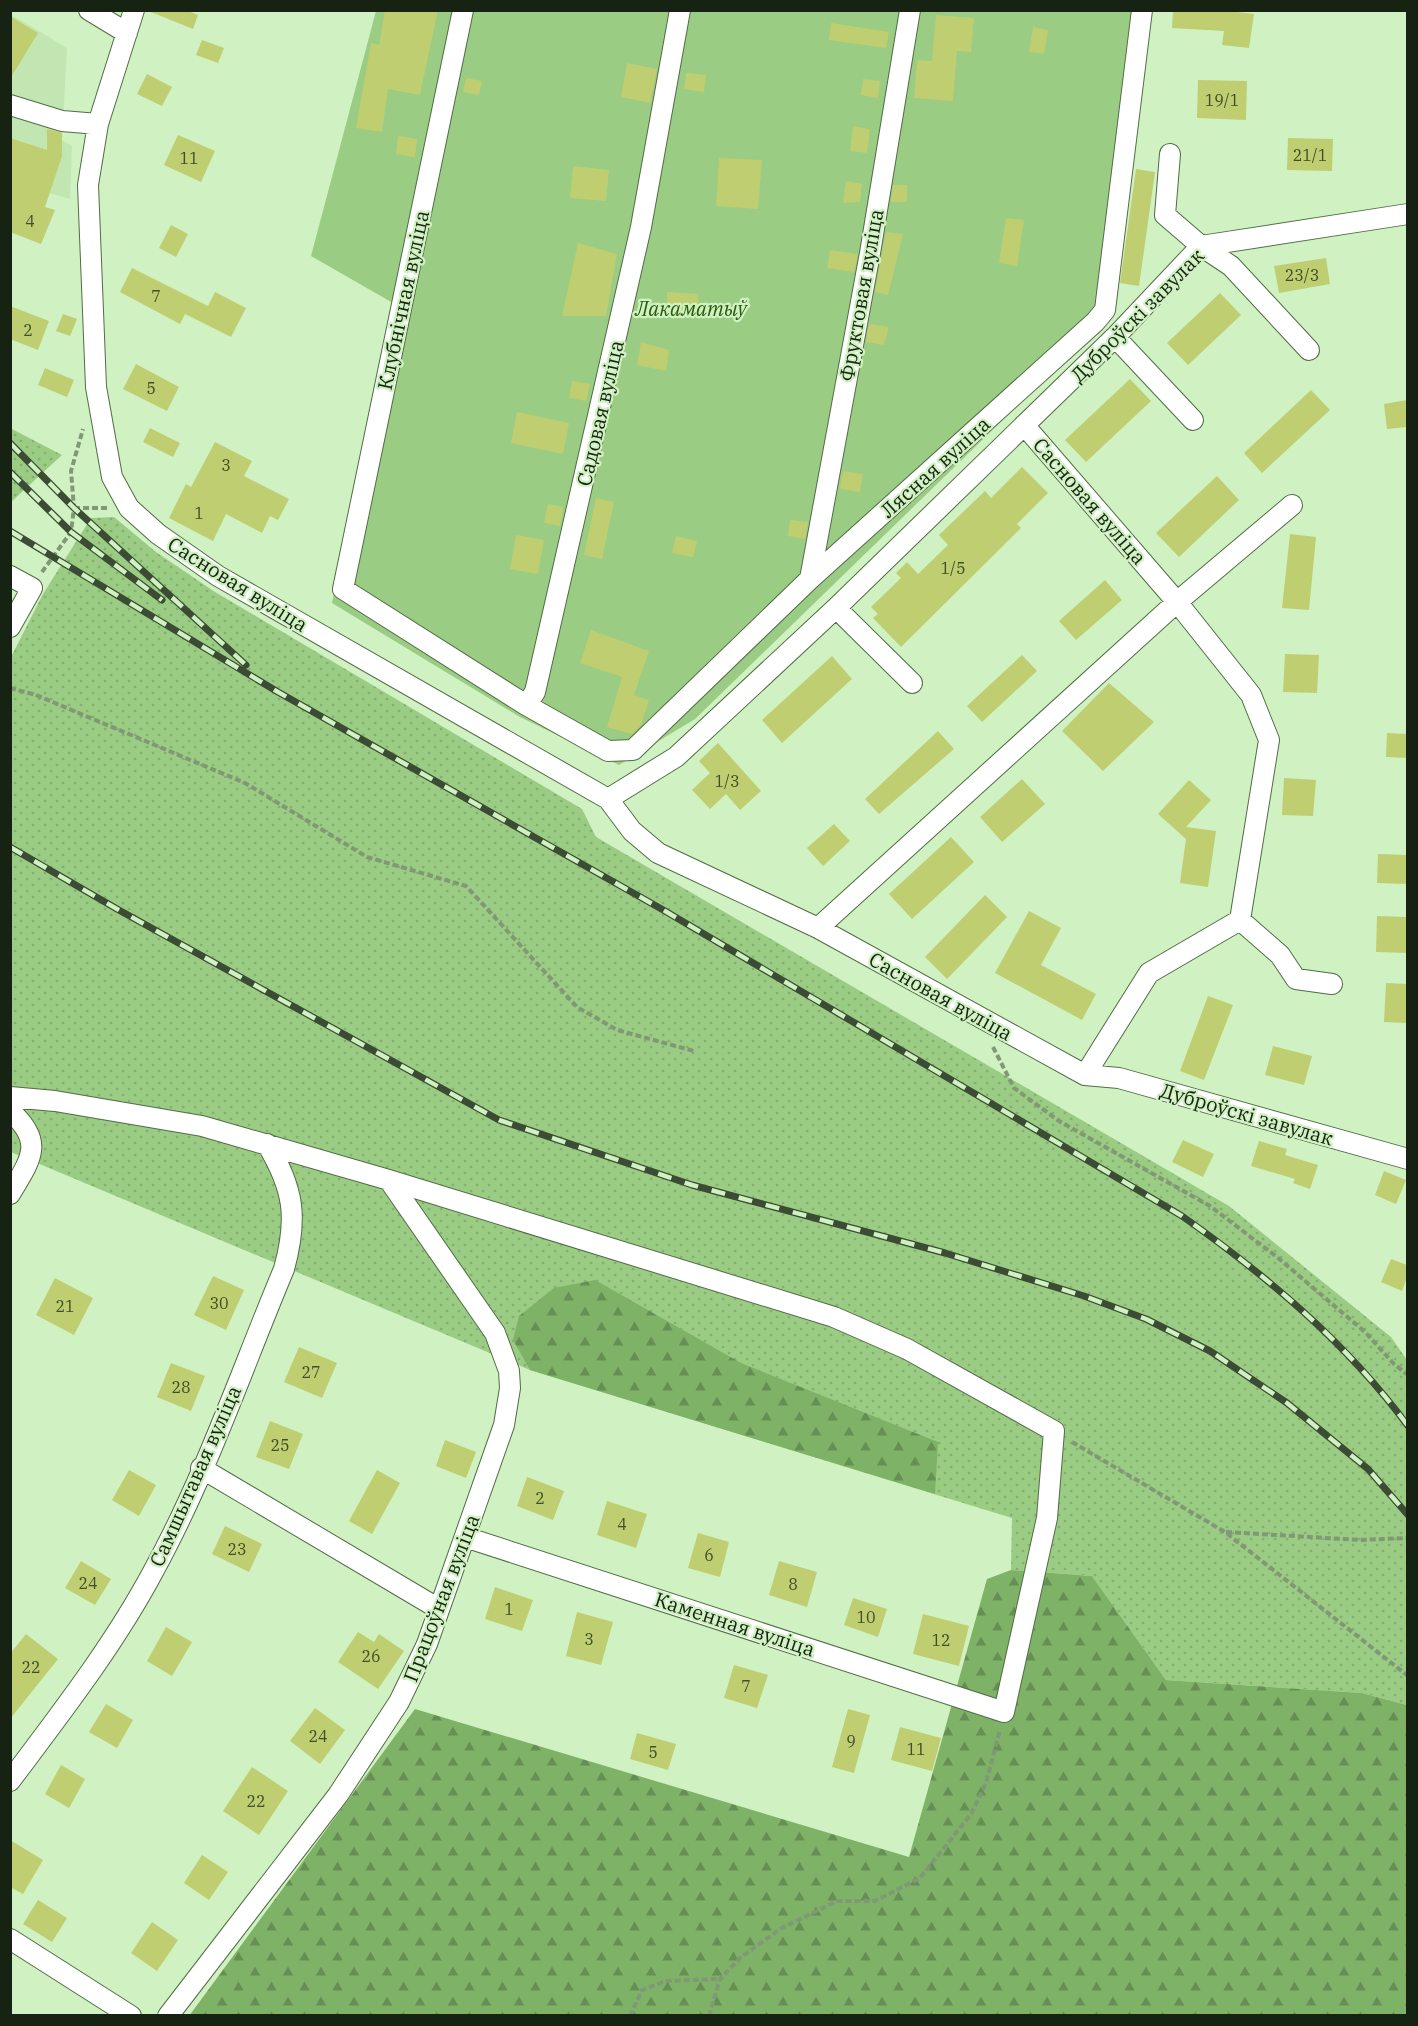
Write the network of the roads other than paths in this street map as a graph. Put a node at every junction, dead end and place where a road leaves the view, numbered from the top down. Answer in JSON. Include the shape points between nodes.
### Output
{"nodes":[{"id":1,"x":89,"y":10,"type":"edge"},
{"id":2,"x":134,"y":10,"type":"edge"},
{"id":3,"x":463,"y":10,"type":"edge"},
{"id":4,"x":680,"y":10,"type":"edge"},
{"id":5,"x":909,"y":10,"type":"edge"},
{"id":6,"x":1142,"y":10,"type":"edge"},
{"id":7,"x":127,"y":33,"type":"junction"},
{"id":8,"x":10,"y":105,"type":"edge"},
{"id":9,"x":98,"y":124,"type":"junction"},
{"id":10,"x":1170,"y":154,"type":"dead end"},
{"id":11,"x":1407,"y":214,"type":"edge"},
{"id":12,"x":1201,"y":246,"type":"junction"},
{"id":13,"x":1115,"y":337,"type":"junction"},
{"id":14,"x":1309,"y":350,"type":"dead end"},
{"id":15,"x":1192,"y":420,"type":"dead end"},
{"id":16,"x":1024,"y":425,"type":"junction"},
{"id":17,"x":1292,"y":505,"type":"dead end"},
{"id":18,"x":10,"y":576,"type":"edge"},
{"id":19,"x":810,"y":579,"type":"junction"},
{"id":20,"x":343,"y":589,"type":"joint"},
{"id":21,"x":1177,"y":602,"type":"junction"},
{"id":22,"x":836,"y":608,"type":"junction"},
{"id":23,"x":10,"y":627,"type":"edge"},
{"id":24,"x":912,"y":683,"type":"dead end"},
{"id":25,"x":526,"y":705,"type":"junction"},
{"id":26,"x":608,"y":799,"type":"junction"},
{"id":27,"x":1240,"y":920,"type":"junction"},
{"id":28,"x":818,"y":928,"type":"junction"},
{"id":29,"x":1332,"y":984,"type":"dead end"},
{"id":30,"x":1085,"y":1075,"type":"junction"},
{"id":31,"x":10,"y":1097,"type":"edge"},
{"id":32,"x":10,"y":1111,"type":"edge"},
{"id":33,"x":267,"y":1144,"type":"junction"},
{"id":34,"x":1407,"y":1159,"type":"edge"},
{"id":35,"x":389,"y":1179,"type":"junction"},
{"id":36,"x":10,"y":1194,"type":"edge"},
{"id":37,"x":201,"y":1468,"type":"junction"},
{"id":38,"x":465,"y":1537,"type":"junction"},
{"id":39,"x":439,"y":1609,"type":"junction"},
{"id":40,"x":10,"y":1781,"type":"edge"},
{"id":41,"x":10,"y":1939,"type":"edge"},
{"id":42,"x":131,"y":2016,"type":"edge"},
{"id":43,"x":168,"y":2016,"type":"edge"}],
"edges":[{"from":1,"to":7,"type":"street"},
{"from":2,"to":7,"type":"street","name":"Сасновая вуліца"},
{"from":3,"to":20,"type":"street","name":"Клубнічная вуліца"},
{"from":4,"to":25,"type":"street","name":"Садовая вуліца","via":[[641,227],[595,441],[535,692]]},
{"from":5,"to":19,"type":"street","name":"Фруктовая вуліца","via":[[870,253]]},
{"from":6,"to":19,"type":"street","name":"Лясная вуліца","via":[[1105,310]]},
{"from":7,"to":9,"type":"street","name":"Сасновая вуліца"},
{"from":8,"to":9,"type":"street","via":[[62,121]]},
{"from":9,"to":26,"type":"street","name":"Сасновая вуліца","via":[[88,185],[96,387],[112,477],[129,508],[158,534],[218,576]]},
{"from":10,"to":12,"type":"street","via":[[1165,215]]},
{"from":11,"to":12,"type":"street","name":"Дуброўскі завулак"},
{"from":12,"to":13,"type":"street","name":"Дуброўскі завулак"},
{"from":12,"to":14,"type":"street","via":[[1231,266]]},
{"from":13,"to":15,"type":"street"},
{"from":13,"to":16,"type":"street","name":"Дуброўскі завулак"},
{"from":16,"to":21,"type":"street","name":"Сасновая вуліца"},
{"from":16,"to":22,"type":"street","name":"Сасновая вуліца"},
{"from":17,"to":21,"type":"street"},
{"from":18,"to":23,"type":"street","via":[[32,588]]},
{"from":19,"to":25,"type":"street","name":"Лясная вуліца","via":[[633,750],[608,751]]},
{"from":20,"to":25,"type":"street","name":"Лясная вуліца"},
{"from":21,"to":27,"type":"street","name":"Сасновая вуліца","via":[[1251,695],[1269,740]]},
{"from":21,"to":28,"type":"street"},
{"from":22,"to":24,"type":"street"},
{"from":22,"to":26,"type":"street","name":"Сасновая вуліца","via":[[676,757]]},
{"from":26,"to":28,"type":"street","name":"Сасновая вуліца","via":[[632,831],[658,853]]},
{"from":27,"to":29,"type":"street","via":[[1280,955],[1296,979]]},
{"from":27,"to":30,"type":"street","via":[[1149,973]]},
{"from":28,"to":30,"type":"street","name":"Сасновая вуліца"},
{"from":30,"to":34,"type":"street","name":"Дуброўскі завулак","via":[[1119,1078]]},
{"from":31,"to":33,"type":"street","via":[[202,1126]]},
{"from":32,"to":36,"type":"street","via":[[25,1124],[32,1141],[28,1161]]},
{"from":33,"to":35,"type":"street"},
{"from":33,"to":37,"type":"street","name":"Самшытавая вуліца","via":[[289,1189],[292,1242]]},
{"from":35,"to":38,"type":"street","name":"Працоўная вуліца","via":[[495,1333],[509,1371],[504,1425]]},
{"from":35,"to":38,"type":"street","name":"Каменная вуліца","via":[[834,1317],[907,1349],[1054,1431],[1047,1518],[1004,1712]]},
{"from":37,"to":39,"type":"street"},
{"from":37,"to":40,"type":"street","name":"Самшытавая вуліца","via":[[155,1570],[129,1614]]},
{"from":38,"to":39,"type":"street","name":"Працоўная вуліца"},
{"from":39,"to":43,"type":"street","name":"Працоўная вуліца","via":[[409,1682],[360,1765]]},
{"from":41,"to":42,"type":"street"}]}
